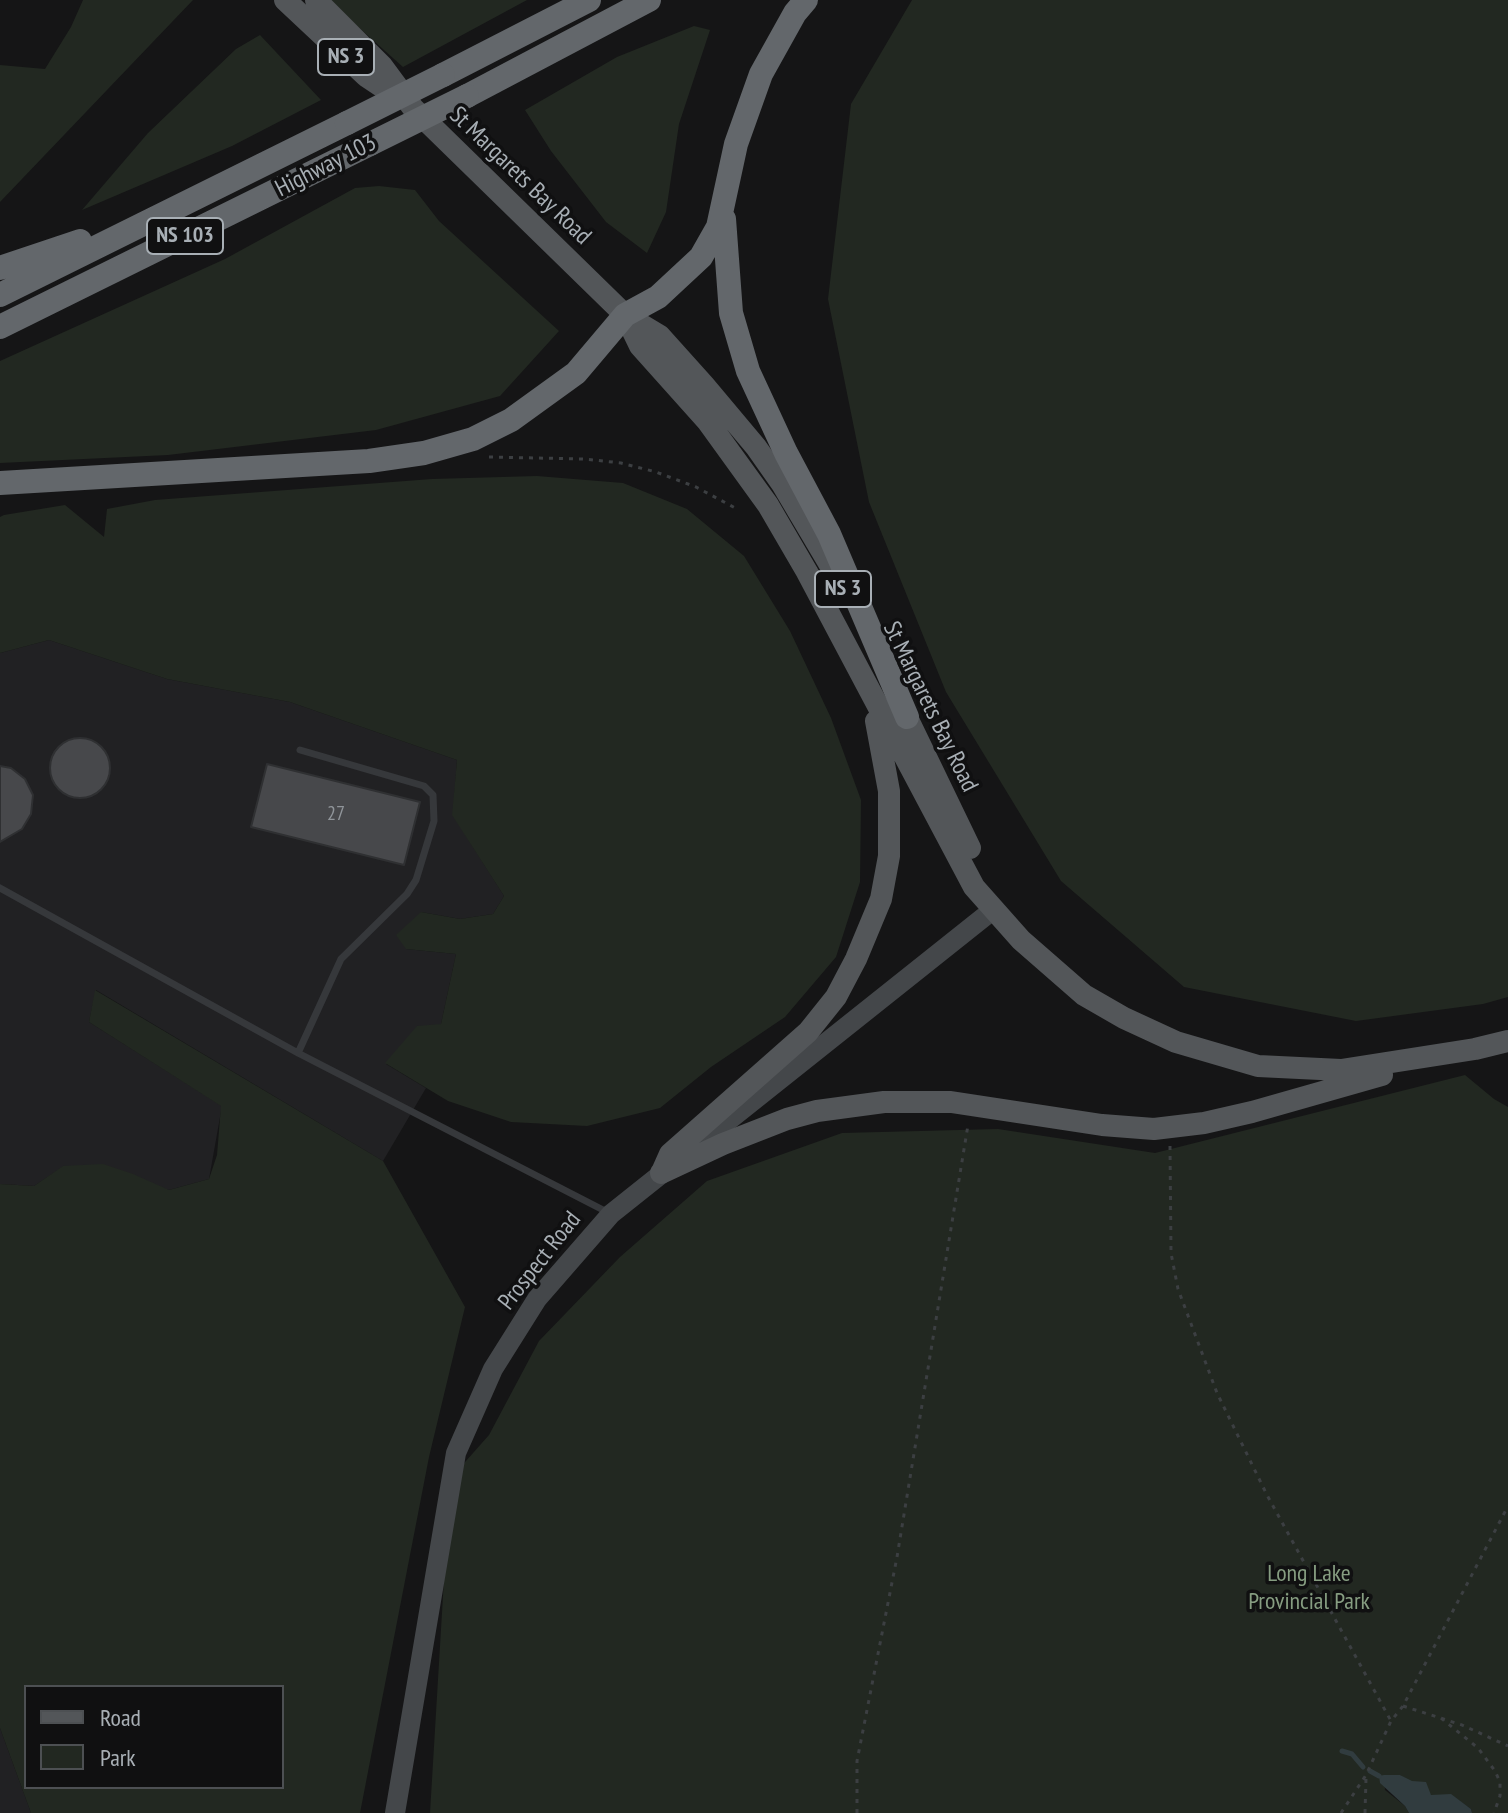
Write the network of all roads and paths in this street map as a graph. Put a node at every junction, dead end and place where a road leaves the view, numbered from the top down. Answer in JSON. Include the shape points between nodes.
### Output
{"nodes":[{"id":1,"x":285,"y":0,"type":"edge"},
{"id":2,"x":316,"y":0,"type":"edge"},
{"id":3,"x":589,"y":0,"type":"edge"},
{"id":4,"x":649,"y":0,"type":"edge"},
{"id":5,"x":806,"y":0,"type":"edge"},
{"id":6,"x":413,"y":108,"type":"junction"},
{"id":7,"x":206,"y":193,"type":"junction"},
{"id":8,"x":725,"y":193,"type":"junction"},
{"id":9,"x":0,"y":268,"type":"edge"},
{"id":10,"x":0,"y":295,"type":"edge"},
{"id":11,"x":625,"y":315,"type":"junction"},
{"id":12,"x":0,"y":327,"type":"edge"},
{"id":13,"x":489,"y":457,"type":"dead end"},
{"id":14,"x":0,"y":483,"type":"edge"},
{"id":15,"x":739,"y":510,"type":"dead end"},
{"id":16,"x":855,"y":665,"type":"junction"},
{"id":17,"x":907,"y":717,"type":"junction"},
{"id":18,"x":300,"y":750,"type":"dead end"},
{"id":19,"x":0,"y":888,"type":"edge"},
{"id":20,"x":994,"y":909,"type":"junction"},
{"id":21,"x":1508,"y":1041,"type":"edge"},
{"id":22,"x":1475,"y":1049,"type":"junction"},
{"id":23,"x":298,"y":1053,"type":"junction"},
{"id":24,"x":972,"y":1105,"type":"junction"},
{"id":25,"x":1171,"y":1126,"type":"junction"},
{"id":26,"x":661,"y":1173,"type":"junction"},
{"id":27,"x":611,"y":1214,"type":"junction"},
{"id":28,"x":1508,"y":1506,"type":"edge"},
{"id":29,"x":1403,"y":1706,"type":"junction"},
{"id":30,"x":1441,"y":1718,"type":"junction"},
{"id":31,"x":1391,"y":1721,"type":"junction"},
{"id":32,"x":1508,"y":1746,"type":"edge"},
{"id":33,"x":1366,"y":1775,"type":"junction"},
{"id":34,"x":395,"y":1813,"type":"edge"},
{"id":35,"x":857,"y":1813,"type":"edge"},
{"id":36,"x":1341,"y":1813,"type":"edge"},
{"id":37,"x":1365,"y":1813,"type":"edge"},
{"id":38,"x":1494,"y":1813,"type":"edge"}],
"edges":[{"from":1,"to":6,"type":"main road","name":"St Margarets Bay Road","number":"NS 3","via":[[366,76]]},
{"from":2,"to":6,"type":"main road","name":"St Margarets Bay Road","number":"NS 3","via":[[382,66]]},
{"from":3,"to":7,"type":"highway","name":"Highway 103","number":"NS 103","bridge":true},
{"from":4,"to":12,"type":"highway","name":"Highway 103","number":"NS 103","bridge":true},
{"from":5,"to":8,"type":"highway","via":[[761,74]]},
{"from":6,"to":11,"type":"main road","name":"St Margarets Bay Road","number":"NS 3"},
{"from":7,"to":9,"type":"highway"},
{"from":7,"to":10,"type":"highway","name":"Highway 103","number":"NS 103"},
{"from":8,"to":11,"type":"highway","via":[[718,227],[701,257],[658,297]]},
{"from":8,"to":17,"type":"highway","via":[[727,283],[748,371],[829,534]]},
{"from":11,"to":14,"type":"highway","via":[[576,373],[530,409],[473,439],[424,453],[369,461]]},
{"from":11,"to":16,"type":"main road","name":"St Margarets Bay Road","number":"NS 3","via":[[640,346],[708,422],[768,505]]},
{"from":11,"to":17,"type":"main road","name":"St Margarets Bay Road","number":"NS 3","via":[[660,336],[782,484],[844,590]]},
{"from":13,"to":15,"type":"path","via":[[621,463],[696,487]]},
{"from":16,"to":20,"type":"main road","name":"St Margarets Bay Road","number":"NS 3","via":[[974,887]]},
{"from":16,"to":26,"type":"main road","via":[[877,726],[889,791],[889,856],[874,919],[847,978],[815,1024],[670,1154]]},
{"from":17,"to":20,"type":"main road","name":"St Margarets Bay Road","number":"NS 3","via":[[986,881]]},
{"from":18,"to":23,"type":"lane","via":[[424,786],[433,795],[434,821],[416,880],[341,959]]},
{"from":19,"to":23,"type":"lane"},
{"from":20,"to":22,"type":"main road","name":"St Margarets Bay Road","number":"NS 3","via":[[1035,954],[1084,995],[1202,1051],[1258,1066],[1341,1070]]},
{"from":20,"to":26,"type":"main road","name":"Prospect Road"},
{"from":21,"to":22,"type":"main road","name":"St Margarets Bay Road","number":"NS 3"},
{"from":22,"to":25,"type":"main road","via":[[1252,1112]]},
{"from":23,"to":27,"type":"lane"},
{"from":24,"to":25,"type":"main road","via":[[1102,1125]]},
{"from":24,"to":26,"type":"main road","via":[[884,1102],[817,1111],[753,1131]]},
{"from":24,"to":35,"type":"path","via":[[897,1557],[857,1761]]},
{"from":25,"to":31,"type":"path","via":[[1171,1253],[1199,1347],[1267,1495]]},
{"from":26,"to":27,"type":"main road","name":"Prospect Road"},
{"from":27,"to":34,"type":"main road","name":"Prospect Road","via":[[537,1299],[493,1369],[456,1453]]},
{"from":28,"to":29,"type":"path"},
{"from":29,"to":30,"type":"path"},
{"from":29,"to":31,"type":"path"},
{"from":30,"to":32,"type":"path"},
{"from":30,"to":38,"type":"path","via":[[1478,1748],[1495,1771],[1500,1796]]},
{"from":31,"to":33,"type":"path"},
{"from":33,"to":36,"type":"path"},
{"from":33,"to":37,"type":"path"}]}
